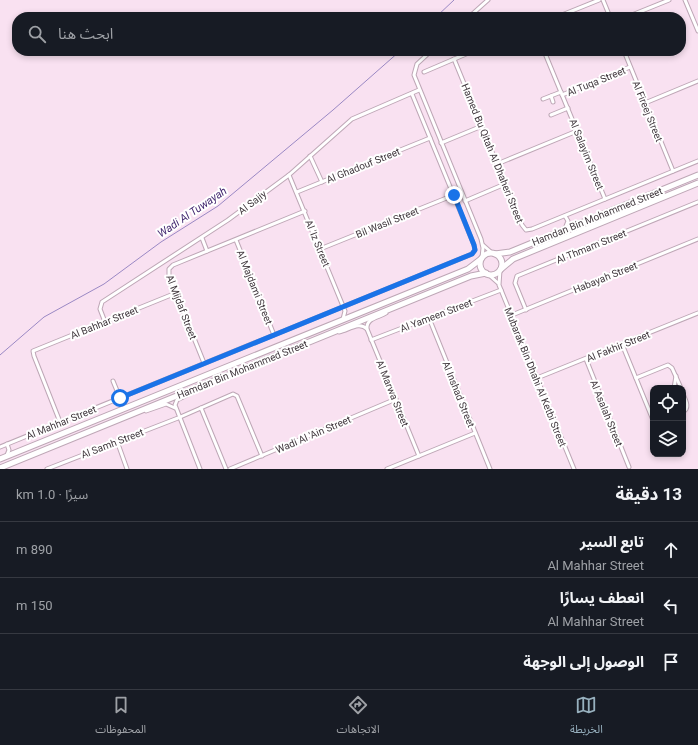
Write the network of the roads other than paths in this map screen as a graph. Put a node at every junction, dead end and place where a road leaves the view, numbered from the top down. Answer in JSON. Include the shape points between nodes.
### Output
{"nodes":[{"id":1,"x":488,"y":0,"type":"edge"},
{"id":2,"x":599,"y":0,"type":"edge"},
{"id":3,"x":603,"y":0,"type":"edge"},
{"id":4,"x":669,"y":0,"type":"edge"},
{"id":5,"x":685,"y":0,"type":"edge"},
{"id":6,"x":475,"y":12,"type":"edge"},
{"id":7,"x":569,"y":12,"type":"edge"},
{"id":8,"x":608,"y":12,"type":"edge"},
{"id":9,"x":639,"y":12,"type":"edge"},
{"id":10,"x":698,"y":31,"type":"edge"},
{"id":11,"x":426,"y":56,"type":"edge"},
{"id":12,"x":461,"y":56,"type":"edge"},
{"id":13,"x":546,"y":56,"type":"edge"},
{"id":14,"x":626,"y":56,"type":"edge"},
{"id":15,"x":454,"y":59,"type":"junction"},
{"id":16,"x":630,"y":67,"type":"junction"},
{"id":17,"x":424,"y":72,"type":"dead end"},
{"id":18,"x":698,"y":81,"type":"edge"},
{"id":19,"x":419,"y":90,"type":"junction"},
{"id":20,"x":412,"y":94,"type":"junction"},
{"id":21,"x":562,"y":94,"type":"junction"},
{"id":22,"x":551,"y":96,"type":"junction"},
{"id":23,"x":543,"y":99,"type":"dead end"},
{"id":24,"x":553,"y":102,"type":"dead end"},
{"id":25,"x":645,"y":103,"type":"junction"},
{"id":26,"x":568,"y":108,"type":"junction"},
{"id":27,"x":551,"y":115,"type":"dead end"},
{"id":28,"x":482,"y":126,"type":"junction"},
{"id":29,"x":577,"y":131,"type":"junction"},
{"id":30,"x":430,"y":138,"type":"junction"},
{"id":31,"x":441,"y":143,"type":"junction"},
{"id":32,"x":310,"y":156,"type":"junction"},
{"id":33,"x":698,"y":161,"type":"edge"},
{"id":34,"x":450,"y":164,"type":"junction"},
{"id":35,"x":497,"y":164,"type":"junction"},
{"id":36,"x":442,"y":167,"type":"junction"},
{"id":37,"x":673,"y":172,"type":"junction"},
{"id":38,"x":289,"y":174,"type":"junction"},
{"id":39,"x":698,"y":175,"type":"edge"},
{"id":40,"x":322,"y":182,"type":"junction"},
{"id":41,"x":698,"y":183,"type":"edge"},
{"id":42,"x":505,"y":184,"type":"junction"},
{"id":43,"x":297,"y":192,"type":"junction"},
{"id":44,"x":454,"y":195,"type":"junction"},
{"id":45,"x":605,"y":199,"type":"junction"},
{"id":46,"x":465,"y":201,"type":"junction"},
{"id":47,"x":698,"y":202,"type":"edge"},
{"id":48,"x":305,"y":211,"type":"junction"},
{"id":49,"x":565,"y":216,"type":"junction"},
{"id":50,"x":568,"y":221,"type":"junction"},
{"id":51,"x":575,"y":225,"type":"junction"},
{"id":52,"x":565,"y":229,"type":"junction"},
{"id":53,"x":202,"y":238,"type":"junction"},
{"id":54,"x":698,"y":239,"type":"edge"},
{"id":55,"x":236,"y":240,"type":"junction"},
{"id":56,"x":483,"y":245,"type":"junction"},
{"id":57,"x":320,"y":249,"type":"junction"},
{"id":58,"x":207,"y":251,"type":"junction"},
{"id":59,"x":493,"y":253,"type":"junction"},
{"id":60,"x":481,"y":258,"type":"junction"},
{"id":61,"x":500,"y":270,"type":"junction"},
{"id":62,"x":487,"y":274,"type":"junction"},
{"id":63,"x":499,"y":285,"type":"junction"},
{"id":64,"x":501,"y":290,"type":"junction"},
{"id":65,"x":176,"y":293,"type":"junction"},
{"id":66,"x":343,"y":306,"type":"junction"},
{"id":67,"x":390,"y":309,"type":"junction"},
{"id":68,"x":526,"y":310,"type":"junction"},
{"id":69,"x":345,"y":311,"type":"junction"},
{"id":70,"x":698,"y":313,"type":"edge"},
{"id":71,"x":512,"y":315,"type":"junction"},
{"id":72,"x":354,"y":316,"type":"junction"},
{"id":73,"x":428,"y":318,"type":"junction"},
{"id":74,"x":343,"y":319,"type":"junction"},
{"id":75,"x":105,"y":322,"type":"junction"},
{"id":76,"x":367,"y":330,"type":"junction"},
{"id":77,"x":332,"y":332,"type":"junction"},
{"id":78,"x":274,"y":335,"type":"junction"},
{"id":79,"x":371,"y":340,"type":"junction"},
{"id":80,"x":622,"y":344,"type":"junction"},
{"id":81,"x":586,"y":358,"type":"junction"},
{"id":82,"x":204,"y":363,"type":"junction"},
{"id":83,"x":676,"y":376,"type":"junction"},
{"id":84,"x":537,"y":378,"type":"junction"},
{"id":85,"x":636,"y":378,"type":"junction"},
{"id":86,"x":113,"y":381,"type":"dead end"},
{"id":87,"x":674,"y":385,"type":"edge"},
{"id":88,"x":680,"y":385,"type":"edge"},
{"id":89,"x":199,"y":387,"type":"junction"},
{"id":90,"x":120,"y":398,"type":"junction"},
{"id":91,"x":396,"y":399,"type":"junction"},
{"id":92,"x":175,"y":408,"type":"junction"},
{"id":93,"x":201,"y":408,"type":"junction"},
{"id":94,"x":138,"y":412,"type":"junction"},
{"id":95,"x":650,"y":413,"type":"edge"},
{"id":96,"x":178,"y":418,"type":"junction"},
{"id":97,"x":60,"y":422,"type":"junction"},
{"id":98,"x":475,"y":433,"type":"junction"},
{"id":99,"x":117,"y":441,"type":"junction"},
{"id":100,"x":7,"y":444,"type":"junction"},
{"id":101,"x":0,"y":447,"type":"edge"},
{"id":102,"x":9,"y":450,"type":"junction"},
{"id":103,"x":16,"y":453,"type":"junction"},
{"id":104,"x":262,"y":456,"type":"junction"},
{"id":105,"x":419,"y":456,"type":"junction"},
{"id":106,"x":6,"y":457,"type":"junction"},
{"id":107,"x":0,"y":459,"type":"edge"},
{"id":108,"x":629,"y":467,"type":"dead end"},
{"id":109,"x":0,"y":468,"type":"edge"},
{"id":110,"x":47,"y":469,"type":"edge"},
{"id":111,"x":127,"y":469,"type":"edge"},
{"id":112,"x":200,"y":469,"type":"edge"},
{"id":113,"x":226,"y":469,"type":"edge"},
{"id":114,"x":230,"y":469,"type":"edge"},
{"id":115,"x":387,"y":469,"type":"edge"},
{"id":116,"x":490,"y":469,"type":"edge"},
{"id":117,"x":574,"y":469,"type":"edge"}],
"edges":[{"from":1,"to":6,"type":"street"},
{"from":2,"to":7,"type":"street"},
{"from":3,"to":8,"type":"street"},
{"from":4,"to":9,"type":"street"},
{"from":5,"to":10,"type":"street"},
{"from":11,"to":19,"type":"street","via":[[414,69]]},
{"from":12,"to":15,"type":"street"},
{"from":13,"to":21,"type":"street","name":"Al Salayim Street"},
{"from":14,"to":16,"type":"street","name":"Al Fireej Street"},
{"from":15,"to":17,"type":"street"},
{"from":15,"to":28,"type":"street","name":"Hamed Bu Qitah Al Dhaheri Street"},
{"from":16,"to":21,"type":"street","name":"Al Tuqa Street"},
{"from":16,"to":25,"type":"street","name":"Al Fireej Street"},
{"from":18,"to":25,"type":"street"},
{"from":19,"to":20,"type":"street","name":"Al Sajiy"},
{"from":19,"to":31,"type":"street"},
{"from":20,"to":30,"type":"street","name":"Al Mahhar Street"},
{"from":20,"to":32,"type":"street","name":"Al Sajiy","via":[[356,117]]},
{"from":21,"to":22,"type":"street","name":"Al Tuqa Street"},
{"from":21,"to":26,"type":"street","name":"Al Salayim Street"},
{"from":22,"to":23,"type":"street","name":"Al Tuqa Street"},
{"from":22,"to":24,"type":"street"},
{"from":25,"to":37,"type":"street","name":"Al Fireej Street"},
{"from":26,"to":27,"type":"street","name":"Al Salayim Street"},
{"from":26,"to":29,"type":"street","name":"Al Salayim Street"},
{"from":28,"to":31,"type":"street"},
{"from":28,"to":35,"type":"street","name":"Hamed Bu Qitah Al Dhaheri Street"},
{"from":29,"to":35,"type":"street"},
{"from":29,"to":45,"type":"street","name":"Al Salayim Street"},
{"from":30,"to":36,"type":"street","name":"Al Mahhar Street"},
{"from":30,"to":40,"type":"street","name":"Al Ghadouf Street"},
{"from":31,"to":34,"type":"street"},
{"from":32,"to":38,"type":"street","name":"Al Sajiy"},
{"from":32,"to":40,"type":"street"},
{"from":33,"to":37,"type":"street","name":"Hamed Bu Qitah Al Dhaheri Street"},
{"from":34,"to":36,"type":"street"},
{"from":34,"to":46,"type":"street"},
{"from":35,"to":42,"type":"street","name":"Hamed Bu Qitah Al Dhaheri Street"},
{"from":36,"to":44,"type":"street","name":"Al Mahhar Street"},
{"from":37,"to":45,"type":"street","name":"Hamed Bu Qitah Al Dhaheri Street"},
{"from":38,"to":43,"type":"street","name":"Al 'Iz Street"},
{"from":38,"to":53,"type":"street","name":"Al Sajiy"},
{"from":39,"to":51,"type":"main road","name":"Hamdan Bin Mohammed Street"},
{"from":40,"to":43,"type":"street","name":"Al Ghadouf Street"},
{"from":41,"to":61,"type":"main road","name":"Hamdan Bin Mohammed Street","via":[[513,259]]},
{"from":42,"to":46,"type":"street"},
{"from":42,"to":49,"type":"street","name":"Hamed Bu Qitah Al Dhaheri Street","via":[[525,229],[531,230]]},
{"from":43,"to":48,"type":"street","name":"Al 'Iz Street"},
{"from":44,"to":57,"type":"street","name":"Bil Wasil Street"},
{"from":44,"to":66,"type":"street","name":"Al Mahhar Street","via":[[474,245],[474,252]]},
{"from":45,"to":49,"type":"street","name":"Hamed Bu Qitah Al Dhaheri Street"},
{"from":46,"to":56,"type":"street"},
{"from":47,"to":68,"type":"street","name":"Al Thmam Street","via":[[520,274],[515,283]]},
{"from":48,"to":55,"type":"street","name":"Al Mijdaf Street"},
{"from":48,"to":57,"type":"street","name":"Al 'Iz Street"},
{"from":49,"to":50,"type":"street"},
{"from":50,"to":51,"type":"street"},
{"from":50,"to":52,"type":"street"},
{"from":51,"to":52,"type":"main road","name":"Hamdan Bin Mohammed Street"},
{"from":52,"to":59,"type":"main road","name":"Hamdan Bin Mohammed Street","via":[[510,252]]},
{"from":53,"to":58,"type":"street"},
{"from":53,"to":75,"type":"street","name":"Al Sajiy","via":[[102,302],[100,309]]},
{"from":54,"to":68,"type":"street","name":"Habayah Street"},
{"from":55,"to":58,"type":"street","name":"Al Mijdaf Street"},
{"from":55,"to":78,"type":"street","name":"Al Majdami Street"},
{"from":56,"to":59,"type":"street"},
{"from":56,"to":60,"type":"street"},
{"from":57,"to":66,"type":"street","name":"Al 'Iz Street"},
{"from":58,"to":65,"type":"street","name":"Al Mijdaf Street","via":[[169,268],[168,274]]},
{"from":59,"to":60,"type":"main road"},
{"from":59,"to":61,"type":"main road","via":[[500,258]]},
{"from":60,"to":62,"type":"main road","via":[[480,265]]},
{"from":60,"to":72,"type":"main road","name":"Hamdan Bin Mohammed Street","via":[[468,269]]},
{"from":61,"to":62,"type":"main road","via":[[495,274]]},
{"from":61,"to":63,"type":"street","name":"Mubarak Bin Dhahi Al Ketbi Street"},
{"from":62,"to":63,"type":"street","name":"Mubarak Bin Dhahi Al Ketbi Street"},
{"from":62,"to":67,"type":"main road","name":"Hamdan Bin Mohammed Street","via":[[471,276]]},
{"from":63,"to":64,"type":"street","name":"Mubarak Bin Dhahi Al Ketbi Street"},
{"from":64,"to":71,"type":"street","name":"Mubarak Bin Dhahi Al Ketbi Street"},
{"from":64,"to":73,"type":"street","name":"Al Yameen Street"},
{"from":65,"to":75,"type":"street","name":"Al Bahhar Street"},
{"from":65,"to":82,"type":"street","name":"Al Mijdaf Street"},
{"from":66,"to":69,"type":"street","name":"Al 'Iz Street"},
{"from":66,"to":78,"type":"street","name":"Al Mahhar Street"},
{"from":67,"to":76,"type":"street","via":[[370,320]]},
{"from":67,"to":77,"type":"main road","name":"Hamdan Bin Mohammed Street"},
{"from":68,"to":71,"type":"street","name":"Habayah Street"},
{"from":69,"to":72,"type":"street"},
{"from":69,"to":74,"type":"street"},
{"from":70,"to":80,"type":"street","name":"Al Fakhir Street"},
{"from":71,"to":84,"type":"street","name":"Mubarak Bin Dhahi Al Ketbi Street"},
{"from":72,"to":74,"type":"main road","name":"Hamdan Bin Mohammed Street"},
{"from":73,"to":79,"type":"street","name":"Al Yameen Street"},
{"from":73,"to":98,"type":"street","name":"Al Inshad Street"},
{"from":74,"to":103,"type":"main road","name":"Hamdan Bin Mohammed Street"},
{"from":75,"to":97,"type":"street","name":"Al Bahhar Street","via":[[36,349],[33,353]]},
{"from":76,"to":77,"type":"street","via":[[359,325],[344,331]]},
{"from":76,"to":79,"type":"street","name":"Al Marwa Street"},
{"from":77,"to":89,"type":"main road","name":"Hamdan Bin Mohammed Street"},
{"from":78,"to":82,"type":"street","name":"Al Mahhar Street"},
{"from":79,"to":91,"type":"street","name":"Al Marwa Street"},
{"from":80,"to":81,"type":"street","name":"Al Fakhir Street"},
{"from":80,"to":85,"type":"street"},
{"from":81,"to":84,"type":"street","name":"Al Fakhir Street"},
{"from":81,"to":108,"type":"street","name":"Al Asalah Street"},
{"from":82,"to":90,"type":"street","name":"Al Mahhar Street"},
{"from":83,"to":85,"type":"street","via":[[671,367],[666,365]]},
{"from":83,"to":87,"type":"street"},
{"from":83,"to":88,"type":"street"},
{"from":84,"to":117,"type":"street","name":"Mubarak Bin Dhahi Al Ketbi Street"},
{"from":85,"to":95,"type":"street"},
{"from":86,"to":90,"type":"street"},
{"from":89,"to":92,"type":"street","via":[[177,400]]},
{"from":89,"to":94,"type":"main road","name":"Hamdan Bin Mohammed Street"},
{"from":90,"to":97,"type":"street","name":"Al Mahhar Street"},
{"from":91,"to":104,"type":"street","name":"Wadi Al 'Ain Street"},
{"from":91,"to":105,"type":"street","name":"Al Marwa Street"},
{"from":92,"to":94,"type":"street","via":[[166,404]]},
{"from":92,"to":96,"type":"street"},
{"from":93,"to":96,"type":"street","name":"Al Samh Street"},
{"from":93,"to":104,"type":"street","name":"Al Samh Street","via":[[233,394],[237,396]]},
{"from":93,"to":113,"type":"street"},
{"from":94,"to":109,"type":"main road","name":"Hamdan Bin Mohammed Street"},
{"from":96,"to":99,"type":"street","name":"Al Samh Street"},
{"from":96,"to":112,"type":"street"},
{"from":97,"to":100,"type":"street","name":"Al Mahhar Street"},
{"from":98,"to":105,"type":"street"},
{"from":98,"to":116,"type":"street","name":"Al Inshad Street"},
{"from":99,"to":110,"type":"street","name":"Al Samh Street"},
{"from":99,"to":111,"type":"street"},
{"from":100,"to":101,"type":"street","name":"Al Mahhar Street"},
{"from":100,"to":102,"type":"street"},
{"from":102,"to":103,"type":"street"},
{"from":102,"to":106,"type":"street"},
{"from":103,"to":106,"type":"main road","name":"Hamdan Bin Mohammed Street"},
{"from":104,"to":114,"type":"street","name":"Wadi Al 'Ain Street"},
{"from":105,"to":115,"type":"street"},
{"from":106,"to":107,"type":"main road","name":"Hamdan Bin Mohammed Street"}]}
